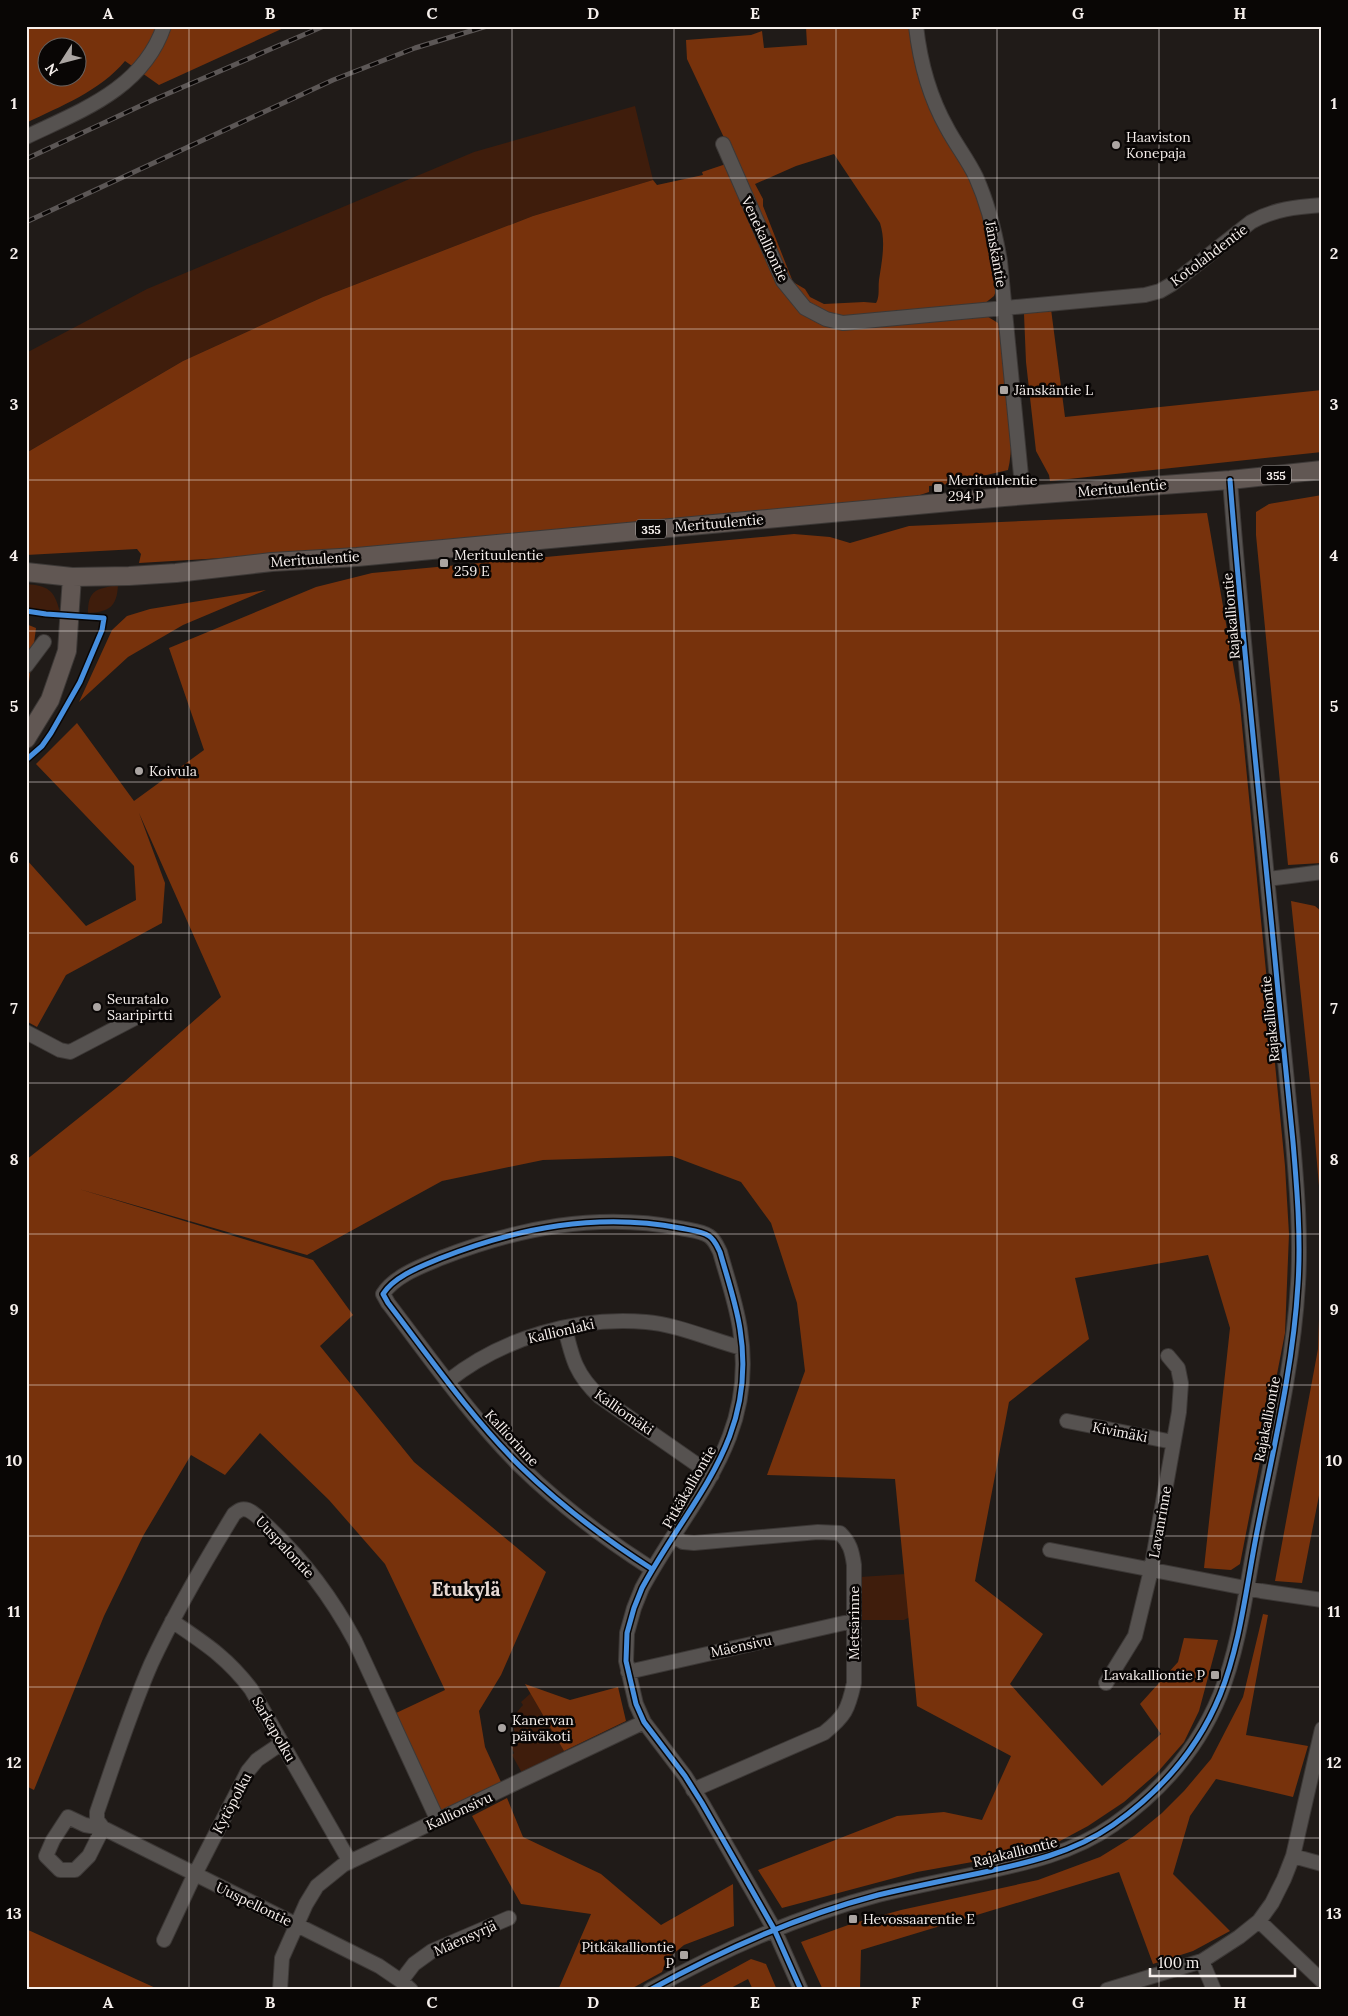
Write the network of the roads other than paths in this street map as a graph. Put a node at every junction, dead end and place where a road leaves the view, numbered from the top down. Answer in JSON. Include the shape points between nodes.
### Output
{"nodes":[{"id":1,"x":164,"y":26,"type":"edge"},
{"id":2,"x":917,"y":29,"type":"edge"},
{"id":3,"x":26,"y":137,"type":"edge"},
{"id":4,"x":722,"y":144,"type":"dead end"},
{"id":5,"x":1322,"y":205,"type":"edge"},
{"id":6,"x":1005,"y":308,"type":"junction"},
{"id":7,"x":1322,"y":470,"type":"edge"},
{"id":8,"x":1230,"y":480,"type":"junction"},
{"id":9,"x":1023,"y":496,"type":"junction"},
{"id":10,"x":26,"y":572,"type":"edge"},
{"id":11,"x":72,"y":577,"type":"junction"},
{"id":12,"x":44,"y":642,"type":"dead end"},
{"id":13,"x":26,"y":666,"type":"edge"},
{"id":14,"x":26,"y":739,"type":"edge"},
{"id":15,"x":1322,"y":872,"type":"edge"},
{"id":16,"x":1268,"y":879,"type":"junction"},
{"id":17,"x":137,"y":1017,"type":"dead end"},
{"id":18,"x":26,"y":1032,"type":"edge"},
{"id":19,"x":383,"y":1294,"type":"joint"},
{"id":20,"x":565,"y":1328,"type":"junction"},
{"id":21,"x":742,"y":1348,"type":"junction"},
{"id":22,"x":1168,"y":1356,"type":"dead end"},
{"id":23,"x":448,"y":1381,"type":"junction"},
{"id":24,"x":1067,"y":1422,"type":"dead end"},
{"id":25,"x":1173,"y":1442,"type":"junction"},
{"id":26,"x":712,"y":1475,"type":"junction"},
{"id":27,"x":674,"y":1536,"type":"junction"},
{"id":28,"x":1050,"y":1550,"type":"dead end"},
{"id":29,"x":652,"y":1569,"type":"junction"},
{"id":30,"x":1151,"y":1570,"type":"junction"},
{"id":31,"x":1246,"y":1588,"type":"junction"},
{"id":32,"x":1322,"y":1600,"type":"edge"},
{"id":33,"x":172,"y":1621,"type":"junction"},
{"id":34,"x":854,"y":1623,"type":"junction"},
{"id":35,"x":628,"y":1672,"type":"junction"},
{"id":36,"x":1106,"y":1683,"type":"dead end"},
{"id":37,"x":644,"y":1722,"type":"junction"},
{"id":38,"x":1322,"y":1729,"type":"edge"},
{"id":39,"x":282,"y":1743,"type":"junction"},
{"id":40,"x":694,"y":1790,"type":"junction"},
{"id":41,"x":438,"y":1821,"type":"junction"},
{"id":42,"x":100,"y":1824,"type":"joint"},
{"id":43,"x":1293,"y":1856,"type":"junction"},
{"id":44,"x":350,"y":1862,"type":"junction"},
{"id":45,"x":1322,"y":1864,"type":"edge"},
{"id":46,"x":194,"y":1874,"type":"junction"},
{"id":47,"x":509,"y":1918,"type":"dead end"},
{"id":48,"x":1259,"y":1921,"type":"junction"},
{"id":49,"x":296,"y":1924,"type":"junction"},
{"id":50,"x":774,"y":1929,"type":"junction"},
{"id":51,"x":164,"y":1940,"type":"dead end"},
{"id":52,"x":1202,"y":1961,"type":"junction"},
{"id":53,"x":1322,"y":1981,"type":"edge"},
{"id":54,"x":406,"y":1985,"type":"edge"},
{"id":55,"x":280,"y":1990,"type":"edge"},
{"id":56,"x":650,"y":1990,"type":"edge"},
{"id":57,"x":801,"y":1990,"type":"edge"},
{"id":58,"x":1108,"y":1990,"type":"edge"},
{"id":59,"x":1214,"y":1990,"type":"edge"}],
"edges":[{"from":1,"to":3,"type":"street","via":[[152,51],[128,82],[101,101]]},
{"from":2,"to":6,"type":"street","name":"Jänskäntie","via":[[923,69],[935,105],[985,198],[996,236]]},
{"from":4,"to":6,"type":"street","name":"Venekalliontie","via":[[783,281],[805,308],[826,319],[843,323]]},
{"from":5,"to":6,"type":"street","name":"Kotolahdentie","via":[[1265,214],[1160,291]]},
{"from":6,"to":9,"type":"street","name":"Jänskäntie"},
{"from":7,"to":8,"type":"main road","name":"Merituulentie","number":"355"},
{"from":8,"to":9,"type":"main road","name":"Merituulentie","number":"355"},
{"from":8,"to":16,"type":"street","name":"Rajakalliontie"},
{"from":9,"to":11,"type":"main road","name":"Merituulentie","number":"355","via":[[176,573]]},
{"from":10,"to":11,"type":"main road","name":"Merituulentie","number":"355"},
{"from":11,"to":14,"type":"main road","via":[[67,650],[50,700]]},
{"from":12,"to":13,"type":"street"},
{"from":15,"to":16,"type":"street"},
{"from":16,"to":31,"type":"street","name":"Rajakalliontie","via":[[1296,1185],[1298,1282],[1285,1390]]},
{"from":17,"to":18,"type":"street","via":[[70,1052]]},
{"from":19,"to":21,"type":"street","name":"Pitkäkalliontie","via":[[398,1279],[428,1264],[510,1234],[553,1226],[613,1221],[667,1226],[708,1235],[714,1241],[720,1252],[740,1328]]},
{"from":19,"to":23,"type":"street","name":"Kalliorinne"},
{"from":20,"to":21,"type":"street","name":"Kallionlaki","via":[[588,1322],[647,1322]]},
{"from":20,"to":23,"type":"street","name":"Kallionlaki","via":[[510,1345]]},
{"from":20,"to":26,"type":"street","name":"Kalliomäki","via":[[572,1360],[588,1386]]},
{"from":21,"to":26,"type":"street","name":"Pitkäkalliontie","via":[[743,1367],[736,1418]]},
{"from":22,"to":25,"type":"street","name":"Lavanrinne","via":[[1178,1368],[1182,1383]]},
{"from":23,"to":29,"type":"street","name":"Kalliorinne","via":[[489,1432],[543,1487]]},
{"from":24,"to":25,"type":"street","name":"Kivimäki"},
{"from":25,"to":30,"type":"street","name":"Lavanrinne"},
{"from":26,"to":27,"type":"street","name":"Pitkäkalliontie"},
{"from":27,"to":29,"type":"street","name":"Pitkäkalliontie"},
{"from":27,"to":34,"type":"street","name":"Metsärinne","via":[[683,1542],[694,1542],[840,1533],[852,1551]]},
{"from":28,"to":30,"type":"street"},
{"from":29,"to":35,"type":"street","name":"Pitkäkalliontie","via":[[634,1608],[627,1633]]},
{"from":30,"to":31,"type":"street"},
{"from":30,"to":36,"type":"street","name":"Lavanrinne","via":[[1135,1636]]},
{"from":31,"to":32,"type":"street"},
{"from":31,"to":50,"type":"street","name":"Rajakalliontie","via":[[1234,1647],[1221,1692],[1208,1720],[1166,1781],[1112,1826],[1087,1841],[1033,1862],[876,1896]]},
{"from":33,"to":39,"type":"street","name":"Sarkapolku","via":[[215,1650],[236,1669]]},
{"from":33,"to":41,"type":"street","name":"Uuspalontie","via":[[234,1514],[239,1510],[252,1512],[299,1559],[340,1613]]},
{"from":33,"to":42,"type":"street","name":"Uuspalontie","via":[[150,1666],[97,1812]]},
{"from":34,"to":35,"type":"street","name":"Mäensivu"},
{"from":34,"to":40,"type":"street","name":"Metsärinne","via":[[854,1683],[840,1720],[824,1734]]},
{"from":35,"to":37,"type":"street","name":"Pitkäkalliontie"},
{"from":37,"to":40,"type":"street","name":"Pitkäkalliontie"},
{"from":37,"to":41,"type":"street","name":"Kallionsivu"},
{"from":38,"to":43,"type":"street"},
{"from":39,"to":44,"type":"street","name":"Sarkapolku"},
{"from":39,"to":46,"type":"street","name":"Kytöpolku","via":[[257,1760],[248,1771]]},
{"from":40,"to":50,"type":"street","name":"Pitkäkalliontie"},
{"from":41,"to":44,"type":"street","name":"Kallionsivu"},
{"from":42,"to":46,"type":"street","name":"Uuspellontie"},
{"from":43,"to":45,"type":"street"},
{"from":43,"to":48,"type":"street","via":[[1272,1903]]},
{"from":44,"to":49,"type":"street","name":"Kallionsivu","via":[[317,1886]]},
{"from":46,"to":49,"type":"street","name":"Uuspellontie"},
{"from":46,"to":51,"type":"street","name":"Kytöpolku"},
{"from":47,"to":54,"type":"street","name":"Mäensyrjä","via":[[432,1951],[414,1964]]},
{"from":48,"to":52,"type":"street"},
{"from":48,"to":53,"type":"street"},
{"from":49,"to":54,"type":"street","name":"Uuspellontie","via":[[379,1966]]},
{"from":49,"to":55,"type":"street","name":"Kallionsivu","via":[[282,1958]]},
{"from":50,"to":56,"type":"street","name":"Rajakalliontie"},
{"from":50,"to":57,"type":"street","name":"Pitkäkalliontie"},
{"from":52,"to":58,"type":"street"},
{"from":52,"to":59,"type":"street"}]}
